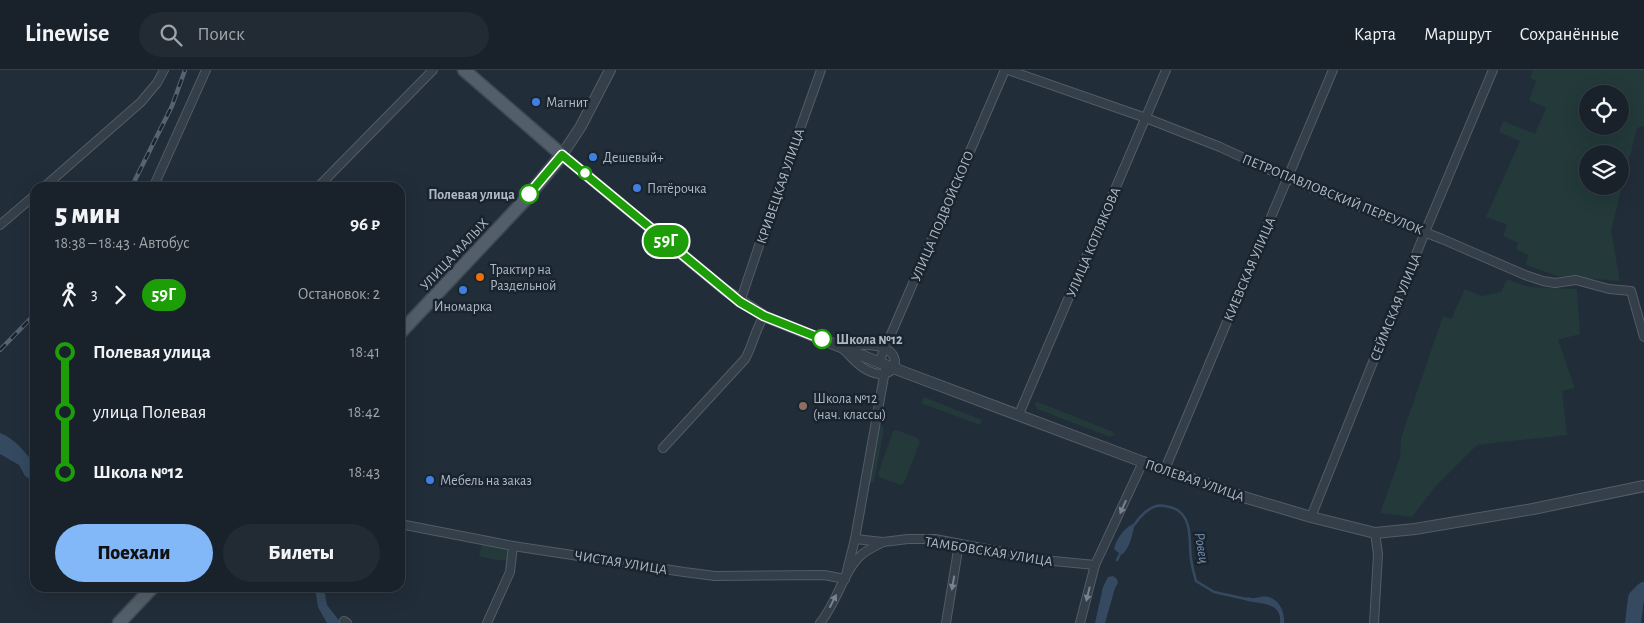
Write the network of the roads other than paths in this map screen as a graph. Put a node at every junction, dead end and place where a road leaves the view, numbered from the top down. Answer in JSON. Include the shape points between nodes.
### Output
{"nodes":[{"id":1,"x":164,"y":70,"type":"edge"},
{"id":2,"x":206,"y":70,"type":"edge"},
{"id":3,"x":433,"y":70,"type":"edge"},
{"id":4,"x":464,"y":70,"type":"edge"},
{"id":5,"x":610,"y":70,"type":"edge"},
{"id":6,"x":821,"y":70,"type":"edge"},
{"id":7,"x":1006,"y":70,"type":"edge"},
{"id":8,"x":1166,"y":70,"type":"edge"},
{"id":9,"x":1333,"y":70,"type":"edge"},
{"id":10,"x":1493,"y":70,"type":"edge"},
{"id":11,"x":1146,"y":118,"type":"junction"},
{"id":12,"x":562,"y":155,"type":"junction"},
{"id":13,"x":1287,"y":178,"type":"junction"},
{"id":14,"x":50,"y":182,"type":"edge"},
{"id":15,"x":157,"y":182,"type":"edge"},
{"id":16,"x":323,"y":182,"type":"edge"},
{"id":17,"x":30,"y":199,"type":"edge"},
{"id":18,"x":0,"y":225,"type":"edge"},
{"id":19,"x":1425,"y":232,"type":"junction"},
{"id":20,"x":740,"y":302,"type":"junction"},
{"id":21,"x":764,"y":316,"type":"junction"},
{"id":22,"x":405,"y":328,"type":"edge"},
{"id":23,"x":1644,"y":336,"type":"edge"},
{"id":24,"x":838,"y":346,"type":"junction"},
{"id":25,"x":885,"y":348,"type":"junction"},
{"id":26,"x":886,"y":368,"type":"junction"},
{"id":27,"x":1019,"y":414,"type":"junction"},
{"id":28,"x":663,"y":448,"type":"dead end"},
{"id":29,"x":1143,"y":462,"type":"junction"},
{"id":30,"x":1165,"y":469,"type":"junction"},
{"id":31,"x":1644,"y":486,"type":"edge"},
{"id":32,"x":1311,"y":517,"type":"junction"},
{"id":33,"x":405,"y":525,"type":"edge"},
{"id":34,"x":1375,"y":533,"type":"junction"},
{"id":35,"x":856,"y":539,"type":"junction"},
{"id":36,"x":883,"y":542,"type":"junction"},
{"id":37,"x":959,"y":544,"type":"junction"},
{"id":38,"x":513,"y":546,"type":"junction"},
{"id":39,"x":1095,"y":565,"type":"junction"},
{"id":40,"x":845,"y":578,"type":"junction"},
{"id":41,"x":148,"y":592,"type":"edge"},
{"id":42,"x":119,"y":623,"type":"edge"},
{"id":43,"x":487,"y":623,"type":"edge"},
{"id":44,"x":820,"y":623,"type":"edge"},
{"id":45,"x":946,"y":623,"type":"edge"},
{"id":46,"x":1080,"y":623,"type":"edge"},
{"id":47,"x":1374,"y":623,"type":"edge"}],
"edges":[{"from":1,"to":14,"type":"street","via":[[141,102]]},
{"from":2,"to":15,"type":"street"},
{"from":3,"to":16,"type":"street"},
{"from":4,"to":12,"type":"main road"},
{"from":5,"to":12,"type":"street","name":"УЛИЦА МАЛЫХ"},
{"from":6,"to":20,"type":"street","name":"КРИВЕЦКАЯ УЛИЦА"},
{"from":7,"to":11,"type":"street","name":"ПЕТРОПАВЛОВСКИЙ ПЕРЕУЛОК"},
{"from":7,"to":25,"type":"street","name":"УЛИЦА ПОДВОЙСКОГО"},
{"from":8,"to":11,"type":"street","name":"УЛИЦА КОТЛЯКОВА"},
{"from":9,"to":13,"type":"street","name":"КИЕВСКАЯ УЛИЦА"},
{"from":10,"to":19,"type":"street","name":"СЕЙМСКАЯ УЛИЦА"},
{"from":11,"to":13,"type":"street","name":"ПЕТРОПАВЛОВСКИЙ ПЕРЕУЛОК"},
{"from":11,"to":27,"type":"street","name":"УЛИЦА КОТЛЯКОВА"},
{"from":12,"to":20,"type":"street","name":"ПОЛЕВАЯ УЛИЦА"},
{"from":12,"to":22,"type":"main road","name":"УЛИЦА МАЛЫХ","via":[[525,200]]},
{"from":13,"to":19,"type":"street","name":"ПЕТРОПАВЛОВСКИЙ ПЕРЕУЛОК"},
{"from":13,"to":30,"type":"street","name":"КИЕВСКАЯ УЛИЦА"},
{"from":17,"to":18,"type":"street"},
{"from":19,"to":23,"type":"street","name":"ПЕТРОПАВЛОВСКИЙ ПЕРЕУЛОК","via":[[1525,276],[1555,283],[1576,280],[1631,291]]},
{"from":19,"to":32,"type":"street","name":"СЕЙМСКАЯ УЛИЦА"},
{"from":20,"to":21,"type":"street","name":"ПОЛЕВАЯ УЛИЦА"},
{"from":21,"to":24,"type":"street","name":"ПОЛЕВАЯ УЛИЦА"},
{"from":21,"to":28,"type":"street","via":[[745,359]]},
{"from":24,"to":25,"type":"street"},
{"from":24,"to":26,"type":"street","name":"ПОЛЕВАЯ УЛИЦА"},
{"from":25,"to":26,"type":"street","name":"УЛИЦА ПОДВОЙСКОГО"},
{"from":25,"to":26,"type":"street","via":[[894,356],[895,362]]},
{"from":26,"to":27,"type":"street","name":"ПОЛЕВАЯ УЛИЦА"},
{"from":26,"to":35,"type":"street","name":"ТАМБОВСКАЯ УЛИЦА"},
{"from":27,"to":29,"type":"street","name":"ПОЛЕВАЯ УЛИЦА"},
{"from":29,"to":30,"type":"street","name":"ПОЛЕВАЯ УЛИЦА"},
{"from":29,"to":39,"type":"street","one_way":true},
{"from":30,"to":32,"type":"street","name":"ПОЛЕВАЯ УЛИЦА"},
{"from":31,"to":34,"type":"street","name":"ПОЛЕВАЯ УЛИЦА","via":[[1533,509]]},
{"from":32,"to":34,"type":"street","name":"ПОЛЕВАЯ УЛИЦА"},
{"from":33,"to":38,"type":"street","name":"ЧИСТАЯ УЛИЦА"},
{"from":34,"to":47,"type":"street","via":[[1378,554]]},
{"from":35,"to":36,"type":"street","name":"ТАМБОВСКАЯ УЛИЦА"},
{"from":35,"to":40,"type":"street","name":"ТАМБОВСКАЯ УЛИЦА"},
{"from":36,"to":37,"type":"street","name":"ТАМБОВСКАЯ УЛИЦА","via":[[926,539]]},
{"from":36,"to":40,"type":"street","name":"ТАМБОВСКАЯ УЛИЦА","via":[[860,556]]},
{"from":37,"to":39,"type":"street","name":"ТАМБОВСКАЯ УЛИЦА","via":[[1043,560]]},
{"from":37,"to":45,"type":"street","one_way":true},
{"from":38,"to":40,"type":"street","name":"ЧИСТАЯ УЛИЦА","via":[[715,576],[824,575]]},
{"from":38,"to":43,"type":"street","via":[[510,572]]},
{"from":39,"to":46,"type":"street","one_way":true},
{"from":44,"to":40,"type":"street","name":"ТАМБОВСКАЯ УЛИЦА","one_way":true},
{"from":41,"to":42,"type":"main road"}]}
